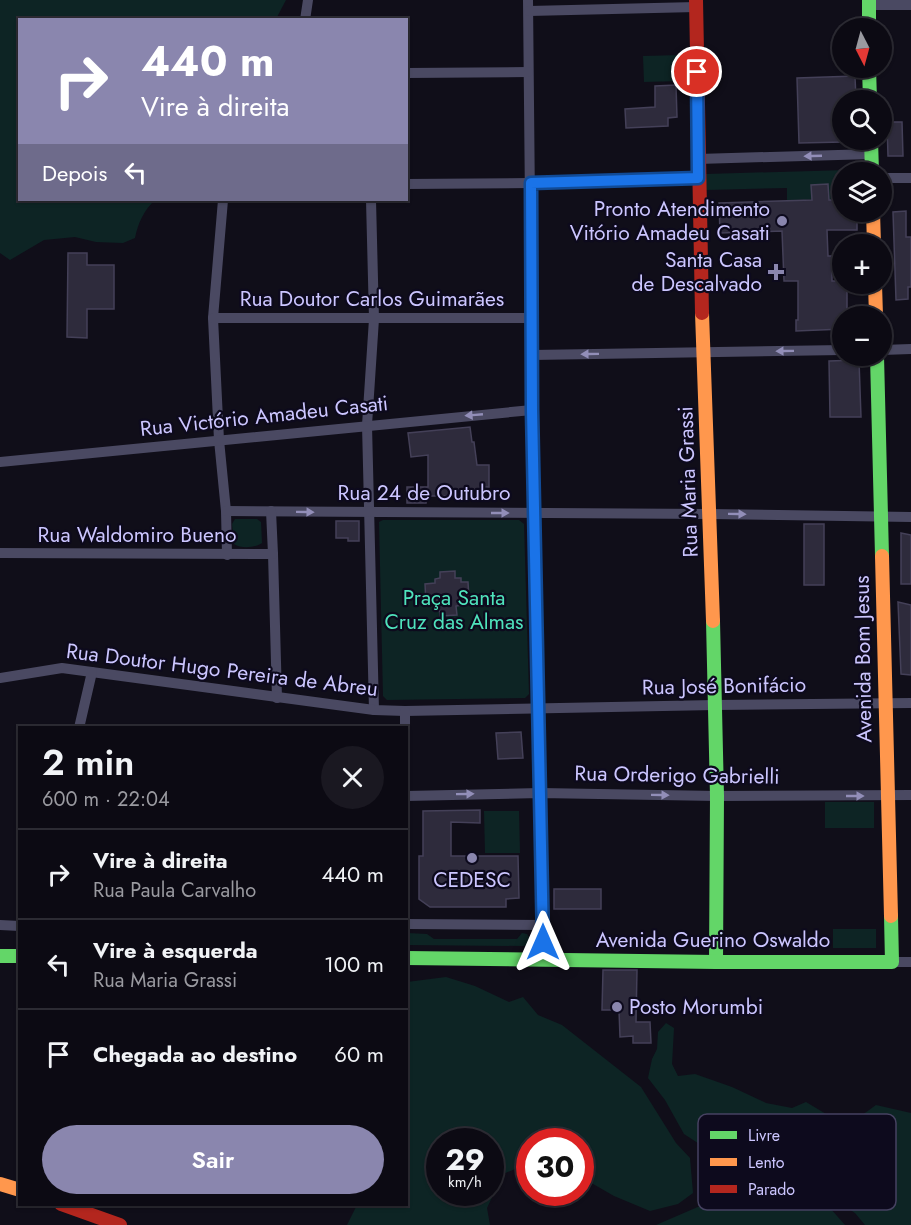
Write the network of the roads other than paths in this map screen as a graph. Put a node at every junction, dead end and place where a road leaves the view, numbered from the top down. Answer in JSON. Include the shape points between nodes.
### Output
{"nodes":[{"id":1,"x":308,"y":0,"type":"edge"},
{"id":2,"x":696,"y":3,"type":"edge"},
{"id":3,"x":869,"y":3,"type":"edge"},
{"id":4,"x":529,"y":5,"type":"edge"},
{"id":5,"x":911,"y":5,"type":"edge"},
{"id":6,"x":306,"y":18,"type":"edge"},
{"id":7,"x":528,"y":72,"type":"junction"},
{"id":8,"x":408,"y":73,"type":"edge"},
{"id":9,"x":872,"y":150,"type":"edge"},
{"id":10,"x":872,"y":154,"type":"junction"},
{"id":11,"x":698,"y":159,"type":"junction"},
{"id":12,"x":872,"y":162,"type":"edge"},
{"id":13,"x":698,"y":178,"type":"junction"},
{"id":14,"x":892,"y":178,"type":"edge"},
{"id":15,"x":911,"y":178,"type":"edge"},
{"id":16,"x":531,"y":183,"type":"junction"},
{"id":17,"x":408,"y":184,"type":"edge"},
{"id":18,"x":223,"y":201,"type":"edge"},
{"id":19,"x":371,"y":201,"type":"edge"},
{"id":20,"x":213,"y":318,"type":"junction"},
{"id":21,"x":532,"y":318,"type":"junction"},
{"id":22,"x":374,"y":319,"type":"junction"},
{"id":23,"x":911,"y":349,"type":"edge"},
{"id":24,"x":892,"y":350,"type":"edge"},
{"id":25,"x":832,"y":351,"type":"edge"},
{"id":26,"x":704,"y":352,"type":"junction"},
{"id":27,"x":532,"y":356,"type":"junction"},
{"id":28,"x":877,"y":366,"type":"edge"},
{"id":29,"x":532,"y":410,"type":"junction"},
{"id":30,"x":367,"y":425,"type":"junction"},
{"id":31,"x":219,"y":440,"type":"junction"},
{"id":32,"x":0,"y":462,"type":"edge"},
{"id":33,"x":226,"y":511,"type":"junction"},
{"id":34,"x":271,"y":511,"type":"junction"},
{"id":35,"x":369,"y":513,"type":"junction"},
{"id":36,"x":534,"y":513,"type":"junction"},
{"id":37,"x":710,"y":514,"type":"junction"},
{"id":38,"x":881,"y":516,"type":"junction"},
{"id":39,"x":911,"y":517,"type":"edge"},
{"id":40,"x":0,"y":554,"type":"edge"},
{"id":41,"x":273,"y":554,"type":"junction"},
{"id":42,"x":227,"y":555,"type":"junction"},
{"id":43,"x":92,"y":672,"type":"junction"},
{"id":44,"x":0,"y":678,"type":"edge"},
{"id":45,"x":277,"y":698,"type":"junction"},
{"id":46,"x":885,"y":704,"type":"junction"},
{"id":47,"x":911,"y":704,"type":"edge"},
{"id":48,"x":715,"y":705,"type":"junction"},
{"id":49,"x":537,"y":708,"type":"junction"},
{"id":50,"x":374,"y":710,"type":"junction"},
{"id":51,"x":405,"y":711,"type":"junction"},
{"id":52,"x":79,"y":726,"type":"edge"},
{"id":53,"x":405,"y":726,"type":"edge"},
{"id":54,"x":540,"y":793,"type":"junction"},
{"id":55,"x":911,"y":795,"type":"edge"},
{"id":56,"x":408,"y":796,"type":"edge"},
{"id":57,"x":717,"y":796,"type":"junction"},
{"id":58,"x":888,"y":796,"type":"junction"},
{"id":59,"x":408,"y":924,"type":"edge"},
{"id":60,"x":0,"y":925,"type":"edge"},
{"id":61,"x":18,"y":925,"type":"edge"},
{"id":62,"x":543,"y":925,"type":"junction"},
{"id":63,"x":0,"y":956,"type":"edge"},
{"id":64,"x":18,"y":956,"type":"edge"},
{"id":65,"x":408,"y":958,"type":"edge"},
{"id":66,"x":543,"y":960,"type":"junction"},
{"id":67,"x":716,"y":962,"type":"junction"},
{"id":68,"x":892,"y":962,"type":"junction"},
{"id":69,"x":911,"y":962,"type":"edge"},
{"id":70,"x":0,"y":1184,"type":"edge"},
{"id":71,"x":18,"y":1189,"type":"edge"},
{"id":72,"x":67,"y":1206,"type":"edge"},
{"id":73,"x":120,"y":1225,"type":"edge"}],
"edges":[{"from":1,"to":6,"type":"street"},
{"from":2,"to":4,"type":"street"},
{"from":2,"to":11,"type":"street","name":"Rua Maria Grassi"},
{"from":3,"to":5,"type":"street"},
{"from":4,"to":7,"type":"street"},
{"from":7,"to":8,"type":"street"},
{"from":7,"to":16,"type":"street"},
{"from":9,"to":10,"type":"street"},
{"from":10,"to":11,"type":"street","one_way":true},
{"from":10,"to":12,"type":"street"},
{"from":11,"to":13,"type":"street","name":"Rua Maria Grassi"},
{"from":13,"to":16,"type":"street"},
{"from":13,"to":26,"type":"street","name":"Rua Maria Grassi"},
{"from":14,"to":15,"type":"street"},
{"from":16,"to":17,"type":"street"},
{"from":16,"to":21,"type":"street"},
{"from":18,"to":20,"type":"street"},
{"from":19,"to":22,"type":"street"},
{"from":20,"to":22,"type":"street","name":"Rua Doutor Carlos Guimarães"},
{"from":20,"to":31,"type":"street"},
{"from":21,"to":22,"type":"street","name":"Rua Doutor Carlos Guimarães"},
{"from":21,"to":27,"type":"street"},
{"from":22,"to":30,"type":"street"},
{"from":23,"to":24,"type":"street"},
{"from":25,"to":26,"type":"street","one_way":true},
{"from":26,"to":27,"type":"street","one_way":true},
{"from":26,"to":37,"type":"street","name":"Rua Maria Grassi"},
{"from":27,"to":29,"type":"street"},
{"from":28,"to":38,"type":"street","name":"Avenida Bom Jesus"},
{"from":29,"to":30,"type":"street","name":"Rua Victório Amadeu Casati","one_way":true},
{"from":29,"to":36,"type":"street"},
{"from":30,"to":31,"type":"street","name":"Rua Victório Amadeu Casati"},
{"from":30,"to":35,"type":"street"},
{"from":31,"to":32,"type":"street","name":"Rua Victório Amadeu Casati"},
{"from":31,"to":33,"type":"street"},
{"from":33,"to":34,"type":"street","name":"Rua 24 de Outubro"},
{"from":33,"to":42,"type":"street"},
{"from":34,"to":35,"type":"street","name":"Rua 24 de Outubro","one_way":true},
{"from":34,"to":41,"type":"street"},
{"from":35,"to":36,"type":"street","name":"Rua 24 de Outubro","one_way":true},
{"from":35,"to":50,"type":"street"},
{"from":36,"to":37,"type":"street","name":"Rua 24 de Outubro"},
{"from":36,"to":49,"type":"street"},
{"from":37,"to":38,"type":"street","name":"Rua 24 de Outubro","one_way":true},
{"from":37,"to":48,"type":"street","name":"Rua Maria Grassi"},
{"from":38,"to":39,"type":"street","name":"Rua 24 de Outubro"},
{"from":38,"to":46,"type":"street","name":"Avenida Bom Jesus"},
{"from":40,"to":42,"type":"street","name":"Rua Waldomiro Bueno"},
{"from":41,"to":42,"type":"street","name":"Rua Waldomiro Bueno"},
{"from":41,"to":45,"type":"street"},
{"from":43,"to":44,"type":"street","name":"Rua Doutor Hugo Pereira de Abreu","via":[[62,668]]},
{"from":43,"to":45,"type":"street","name":"Rua Doutor Hugo Pereira de Abreu"},
{"from":43,"to":52,"type":"street"},
{"from":45,"to":50,"type":"street","name":"Rua Doutor Hugo Pereira de Abreu"},
{"from":46,"to":47,"type":"street","name":"Rua José Bonifácio"},
{"from":46,"to":48,"type":"street","name":"Rua José Bonifácio"},
{"from":46,"to":58,"type":"street","name":"Avenida Bom Jesus"},
{"from":48,"to":49,"type":"street","name":"Rua José Bonifácio"},
{"from":48,"to":57,"type":"street","name":"Rua Maria Grassi"},
{"from":49,"to":51,"type":"street","name":"Rua José Bonifácio"},
{"from":49,"to":54,"type":"street"},
{"from":50,"to":51,"type":"street","name":"Rua Doutor Hugo Pereira de Abreu"},
{"from":51,"to":53,"type":"street"},
{"from":56,"to":54,"type":"street","name":"Rua Orderigo Gabrielli","one_way":true},
{"from":54,"to":57,"type":"street","name":"Rua Orderigo Gabrielli","one_way":true},
{"from":54,"to":62,"type":"street"},
{"from":55,"to":58,"type":"street","name":"Rua Orderigo Gabrielli"},
{"from":57,"to":58,"type":"street","name":"Rua Orderigo Gabrielli","one_way":true},
{"from":57,"to":67,"type":"street","name":"Rua Maria Grassi"},
{"from":58,"to":68,"type":"street","name":"Avenida Bom Jesus"},
{"from":59,"to":62,"type":"street"},
{"from":60,"to":61,"type":"street"},
{"from":62,"to":66,"type":"street"},
{"from":63,"to":64,"type":"street"},
{"from":65,"to":66,"type":"street","name":"Avenida Guerino Oswaldo"},
{"from":66,"to":67,"type":"street","name":"Avenida Guerino Oswaldo"},
{"from":67,"to":68,"type":"street","name":"Avenida Guerino Oswaldo"},
{"from":68,"to":69,"type":"street","name":"Avenida Guerino Oswaldo"},
{"from":70,"to":71,"type":"street"},
{"from":72,"to":73,"type":"street"}]}
